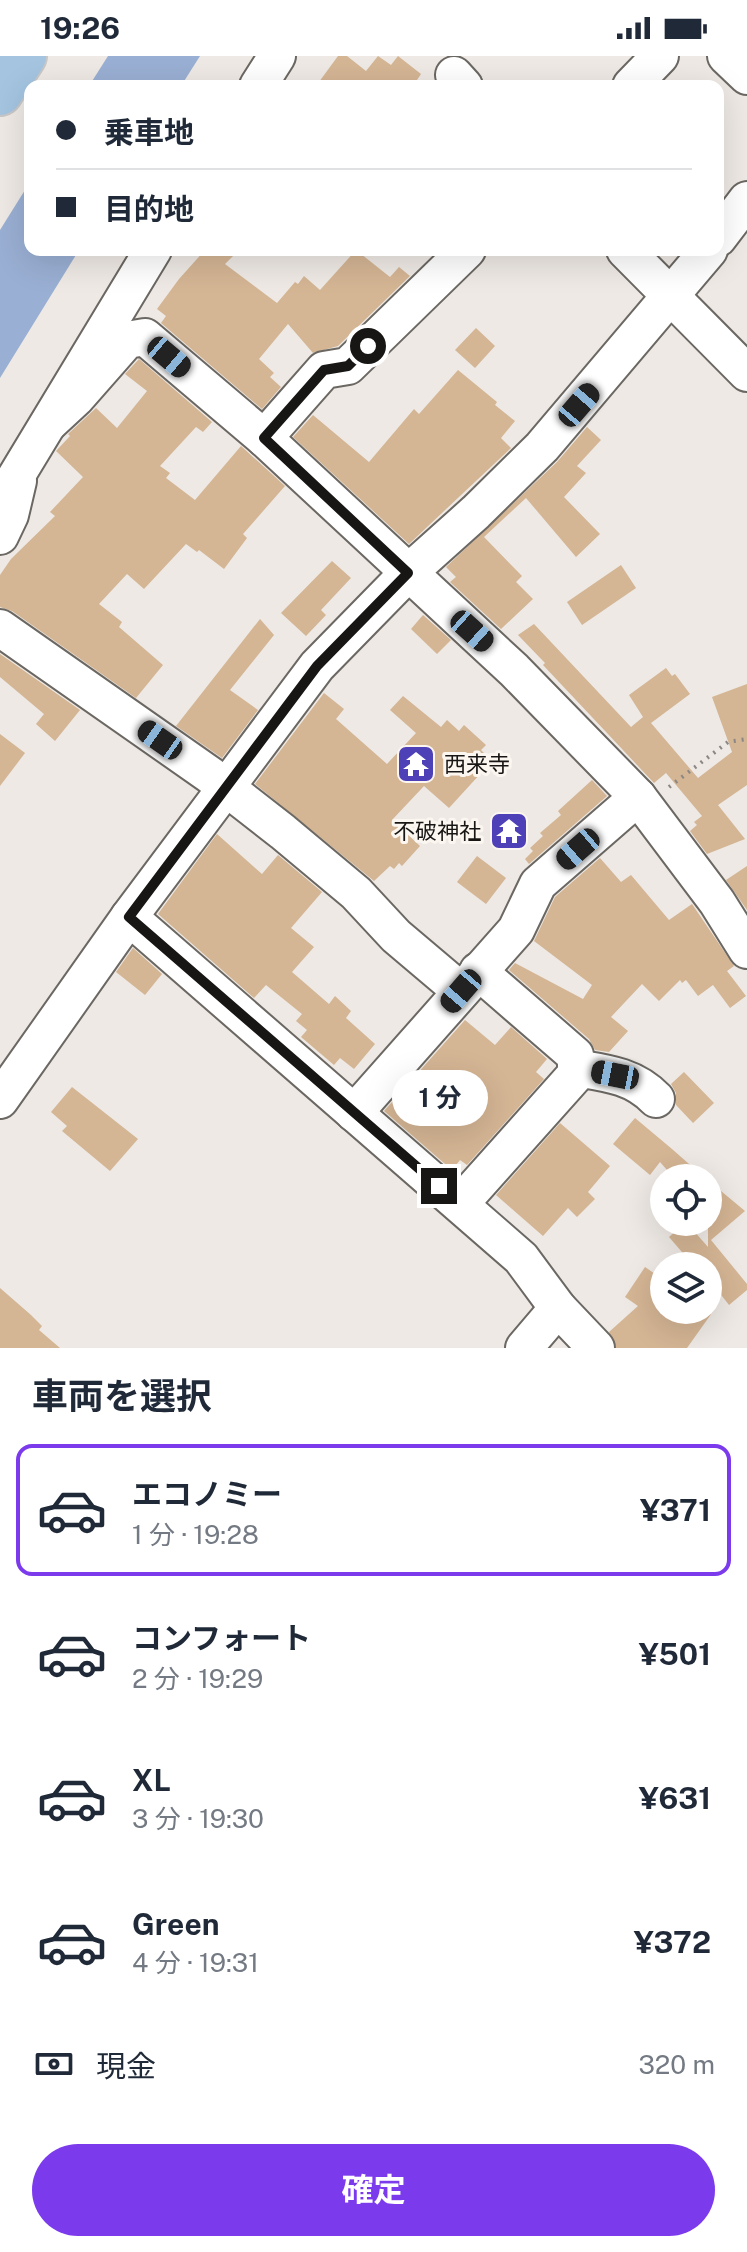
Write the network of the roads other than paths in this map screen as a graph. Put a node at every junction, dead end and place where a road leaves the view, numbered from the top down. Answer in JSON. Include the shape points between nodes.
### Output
{"nodes":[{"id":1,"x":24,"y":56,"type":"edge"},
{"id":2,"x":277,"y":56,"type":"edge"},
{"id":3,"x":660,"y":56,"type":"edge"},
{"id":4,"x":726,"y":56,"type":"edge"},
{"id":5,"x":747,"y":76,"type":"edge"},
{"id":6,"x":262,"y":80,"type":"edge"},
{"id":7,"x":637,"y":80,"type":"edge"},
{"id":8,"x":0,"y":93,"type":"edge"},
{"id":9,"x":747,"y":200,"type":"edge"},
{"id":10,"x":724,"y":230,"type":"edge"},
{"id":11,"x":149,"y":256,"type":"edge"},
{"id":12,"x":461,"y":256,"type":"edge"},
{"id":13,"x":631,"y":256,"type":"edge"},
{"id":14,"x":704,"y":256,"type":"edge"},
{"id":15,"x":671,"y":298,"type":"junction"},
{"id":16,"x":747,"y":373,"type":"edge"},
{"id":17,"x":49,"y":423,"type":"junction"},
{"id":18,"x":264,"y":438,"type":"junction"},
{"id":19,"x":10,"y":466,"type":"edge"},
{"id":20,"x":0,"y":503,"type":"edge"},
{"id":21,"x":0,"y":536,"type":"edge"},
{"id":22,"x":408,"y":573,"type":"junction"},
{"id":23,"x":0,"y":628,"type":"edge"},
{"id":24,"x":225,"y":788,"type":"junction"},
{"id":25,"x":641,"y":802,"type":"junction"},
{"id":26,"x":129,"y":917,"type":"junction"},
{"id":27,"x":747,"y":950,"type":"edge"},
{"id":28,"x":470,"y":981,"type":"junction"},
{"id":29,"x":576,"y":1068,"type":"junction"},
{"id":30,"x":656,"y":1099,"type":"dead end"},
{"id":31,"x":0,"y":1100,"type":"edge"},
{"id":32,"x":354,"y":1113,"type":"junction"},
{"id":33,"x":460,"y":1204,"type":"junction"},
{"id":34,"x":558,"y":1308,"type":"junction"},
{"id":35,"x":524,"y":1348,"type":"edge"},
{"id":36,"x":596,"y":1348,"type":"edge"}],
"edges":[{"from":1,"to":8,"type":"main road"},
{"from":2,"to":6,"type":"street"},
{"from":3,"to":7,"type":"street"},
{"from":4,"to":5,"type":"street"},
{"from":9,"to":10,"type":"street"},
{"from":11,"to":17,"type":"street"},
{"from":12,"to":18,"type":"street","via":[[348,366],[324,370]]},
{"from":13,"to":15,"type":"street"},
{"from":14,"to":15,"type":"street"},
{"from":15,"to":16,"type":"street"},
{"from":15,"to":22,"type":"street","via":[[542,447]]},
{"from":17,"to":18,"type":"street","via":[[127,340],[145,337]]},
{"from":17,"to":19,"type":"street"},
{"from":18,"to":22,"type":"street"},
{"from":19,"to":20,"type":"street"},
{"from":19,"to":21,"type":"street","via":[[10,515]]},
{"from":22,"to":24,"type":"street","via":[[317,666]]},
{"from":22,"to":25,"type":"street","via":[[514,670]]},
{"from":23,"to":24,"type":"street"},
{"from":24,"to":26,"type":"street"},
{"from":24,"to":28,"type":"street","via":[[356,893],[396,936]]},
{"from":25,"to":27,"type":"street"},
{"from":25,"to":28,"type":"street","via":[[538,884],[516,930]]},
{"from":26,"to":31,"type":"street"},
{"from":26,"to":32,"type":"street"},
{"from":28,"to":29,"type":"street","via":[[575,1055]]},
{"from":28,"to":32,"type":"street"},
{"from":29,"to":30,"type":"street","via":[[630,1079]]},
{"from":29,"to":33,"type":"street","via":[[577,1073]]},
{"from":32,"to":33,"type":"street"},
{"from":33,"to":34,"type":"street","via":[[521,1258]]},
{"from":34,"to":35,"type":"street"},
{"from":34,"to":36,"type":"street"}]}
